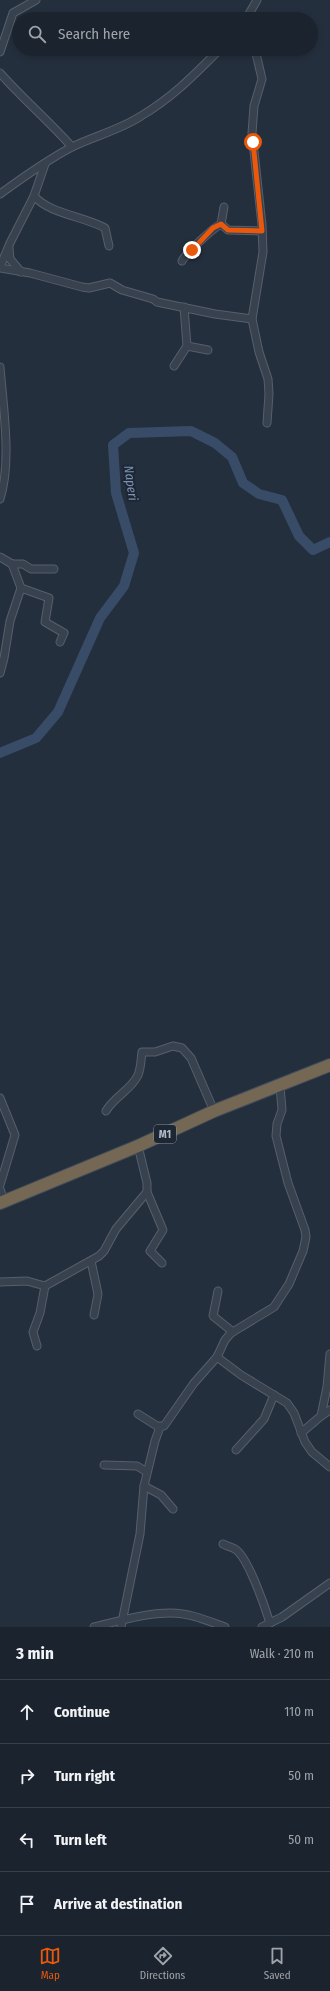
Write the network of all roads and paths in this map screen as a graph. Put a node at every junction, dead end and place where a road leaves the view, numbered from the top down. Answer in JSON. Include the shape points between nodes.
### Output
{"nodes":[{"id":1,"x":36,"y":0,"type":"edge"},
{"id":2,"x":257,"y":0,"type":"edge"},
{"id":3,"x":15,"y":12,"type":"edge"},
{"id":4,"x":250,"y":12,"type":"edge"},
{"id":5,"x":12,"y":16,"type":"edge"},
{"id":6,"x":0,"y":52,"type":"edge"},
{"id":7,"x":213,"y":56,"type":"edge"},
{"id":8,"x":257,"y":56,"type":"edge"},
{"id":9,"x":0,"y":73,"type":"edge"},
{"id":10,"x":72,"y":148,"type":"junction"},
{"id":11,"x":45,"y":164,"type":"junction"},
{"id":12,"x":0,"y":194,"type":"edge"},
{"id":13,"x":34,"y":196,"type":"junction"},
{"id":14,"x":224,"y":208,"type":"dead end"},
{"id":15,"x":221,"y":224,"type":"junction"},
{"id":16,"x":262,"y":231,"type":"junction"},
{"id":17,"x":9,"y":245,"type":"junction"},
{"id":18,"x":108,"y":246,"type":"dead end"},
{"id":19,"x":182,"y":261,"type":"dead end"},
{"id":20,"x":0,"y":268,"type":"edge"},
{"id":21,"x":21,"y":272,"type":"junction"},
{"id":22,"x":184,"y":307,"type":"junction"},
{"id":23,"x":252,"y":318,"type":"junction"},
{"id":24,"x":187,"y":346,"type":"junction"},
{"id":25,"x":208,"y":350,"type":"dead end"},
{"id":26,"x":174,"y":366,"type":"dead end"},
{"id":27,"x":0,"y":367,"type":"edge"},
{"id":28,"x":267,"y":423,"type":"dead end"},
{"id":29,"x":0,"y":499,"type":"edge"},
{"id":30,"x":0,"y":556,"type":"edge"},
{"id":31,"x":12,"y":564,"type":"junction"},
{"id":32,"x":54,"y":569,"type":"dead end"},
{"id":33,"x":21,"y":588,"type":"junction"},
{"id":34,"x":60,"y":642,"type":"dead end"},
{"id":35,"x":0,"y":673,"type":"edge"},
{"id":36,"x":330,"y":1066,"type":"edge"},
{"id":37,"x":280,"y":1086,"type":"junction"},
{"id":38,"x":0,"y":1098,"type":"edge"},
{"id":39,"x":106,"y":1111,"type":"dead end"},
{"id":40,"x":214,"y":1111,"type":"junction"},
{"id":41,"x":138,"y":1146,"type":"junction"},
{"id":42,"x":0,"y":1185,"type":"edge"},
{"id":43,"x":0,"y":1189,"type":"edge"},
{"id":44,"x":147,"y":1192,"type":"junction"},
{"id":45,"x":2,"y":1202,"type":"edge"},
{"id":46,"x":91,"y":1261,"type":"junction"},
{"id":47,"x":162,"y":1263,"type":"dead end"},
{"id":48,"x":0,"y":1282,"type":"edge"},
{"id":49,"x":45,"y":1286,"type":"junction"},
{"id":50,"x":218,"y":1291,"type":"dead end"},
{"id":51,"x":94,"y":1315,"type":"dead end"},
{"id":52,"x":233,"y":1332,"type":"junction"},
{"id":53,"x":37,"y":1346,"type":"dead end"},
{"id":54,"x":330,"y":1354,"type":"edge"},
{"id":55,"x":217,"y":1357,"type":"junction"},
{"id":56,"x":274,"y":1395,"type":"junction"},
{"id":57,"x":330,"y":1410,"type":"edge"},
{"id":58,"x":138,"y":1414,"type":"dead end"},
{"id":59,"x":321,"y":1416,"type":"junction"},
{"id":60,"x":160,"y":1427,"type":"junction"},
{"id":61,"x":301,"y":1433,"type":"junction"},
{"id":62,"x":236,"y":1450,"type":"dead end"},
{"id":63,"x":104,"y":1464,"type":"dead end"},
{"id":64,"x":330,"y":1467,"type":"edge"},
{"id":65,"x":147,"y":1472,"type":"junction"},
{"id":66,"x":144,"y":1486,"type":"junction"},
{"id":67,"x":173,"y":1509,"type":"dead end"},
{"id":68,"x":223,"y":1544,"type":"dead end"},
{"id":69,"x":330,"y":1584,"type":"edge"},
{"id":70,"x":270,"y":1623,"type":"junction"},
{"id":71,"x":121,"y":1624,"type":"edge"},
{"id":72,"x":94,"y":1627,"type":"edge"},
{"id":73,"x":225,"y":1627,"type":"edge"},
{"id":74,"x":262,"y":1627,"type":"edge"}],
"edges":[{"from":1,"to":3,"type":"street"},
{"from":2,"to":4,"type":"street"},
{"from":5,"to":6,"type":"street"},
{"from":7,"to":10,"type":"street","via":[[186,84],[139,118]]},
{"from":8,"to":16,"type":"street","via":[[262,79],[254,106],[252,133]]},
{"from":9,"to":10,"type":"street"},
{"from":10,"to":11,"type":"street"},
{"from":11,"to":12,"type":"street"},
{"from":11,"to":13,"type":"street"},
{"from":13,"to":17,"type":"street"},
{"from":13,"to":18,"type":"street","via":[[50,208],[105,228]]},
{"from":14,"to":15,"type":"street"},
{"from":15,"to":16,"type":"street","via":[[228,230]]},
{"from":15,"to":19,"type":"street","via":[[213,228],[185,254]]},
{"from":16,"to":23,"type":"street","via":[[261,274]]},
{"from":17,"to":20,"type":"street"},
{"from":17,"to":21,"type":"street","via":[[10,259]]},
{"from":20,"to":21,"type":"street"},
{"from":21,"to":22,"type":"street","via":[[89,288],[110,283],[157,302]]},
{"from":22,"to":23,"type":"street"},
{"from":22,"to":24,"type":"street"},
{"from":23,"to":28,"type":"street","via":[[268,379]]},
{"from":24,"to":25,"type":"street"},
{"from":24,"to":26,"type":"street"},
{"from":27,"to":29,"type":"street","via":[[6,415],[5,469]]},
{"from":30,"to":31,"type":"street"},
{"from":31,"to":32,"type":"street","via":[[22,564],[31,569]]},
{"from":31,"to":33,"type":"street"},
{"from":33,"to":34,"type":"street","via":[[49,598],[45,622],[64,633]]},
{"from":33,"to":35,"type":"street","via":[[10,621]]},
{"from":36,"to":37,"type":"highway","number":"M1"},
{"from":37,"to":40,"type":"highway","number":"M1"},
{"from":37,"to":52,"type":"street","via":[[282,1110],[276,1136],[288,1183],[305,1230],[306,1244],[295,1272],[274,1307]]},
{"from":38,"to":42,"type":"street","via":[[15,1135]]},
{"from":39,"to":40,"type":"street","via":[[110,1102],[138,1075],[142,1052],[155,1052],[172,1046],[182,1048],[191,1058]]},
{"from":40,"to":41,"type":"highway","number":"M1"},
{"from":41,"to":44,"type":"street"},
{"from":41,"to":45,"type":"highway","number":"M1"},
{"from":43,"to":45,"type":"street"},
{"from":44,"to":46,"type":"street","via":[[116,1228],[104,1251]]},
{"from":44,"to":47,"type":"street","via":[[163,1230],[150,1251]]},
{"from":46,"to":49,"type":"street"},
{"from":46,"to":51,"type":"street","via":[[98,1294]]},
{"from":48,"to":49,"type":"street","via":[[27,1281]]},
{"from":49,"to":53,"type":"street","via":[[33,1332]]},
{"from":50,"to":52,"type":"street","via":[[213,1316]]},
{"from":52,"to":55,"type":"street","via":[[225,1340]]},
{"from":54,"to":59,"type":"street"},
{"from":55,"to":56,"type":"street"},
{"from":55,"to":60,"type":"street","via":[[194,1383],[164,1426]]},
{"from":56,"to":61,"type":"street","via":[[291,1407]]},
{"from":56,"to":62,"type":"street","via":[[264,1419]]},
{"from":57,"to":59,"type":"street"},
{"from":58,"to":60,"type":"street"},
{"from":59,"to":61,"type":"street"},
{"from":60,"to":65,"type":"street"},
{"from":61,"to":64,"type":"street","via":[[312,1452]]},
{"from":63,"to":65,"type":"street","via":[[137,1466]]},
{"from":65,"to":66,"type":"street"},
{"from":66,"to":67,"type":"street","via":[[161,1494]]},
{"from":66,"to":71,"type":"street","via":[[140,1534]]},
{"from":68,"to":70,"type":"street","via":[[236,1550],[242,1558],[255,1582]]},
{"from":69,"to":70,"type":"street"},
{"from":70,"to":74,"type":"street"},
{"from":71,"to":72,"type":"street"},
{"from":71,"to":73,"type":"street","via":[[172,1613],[202,1618]]}]}
